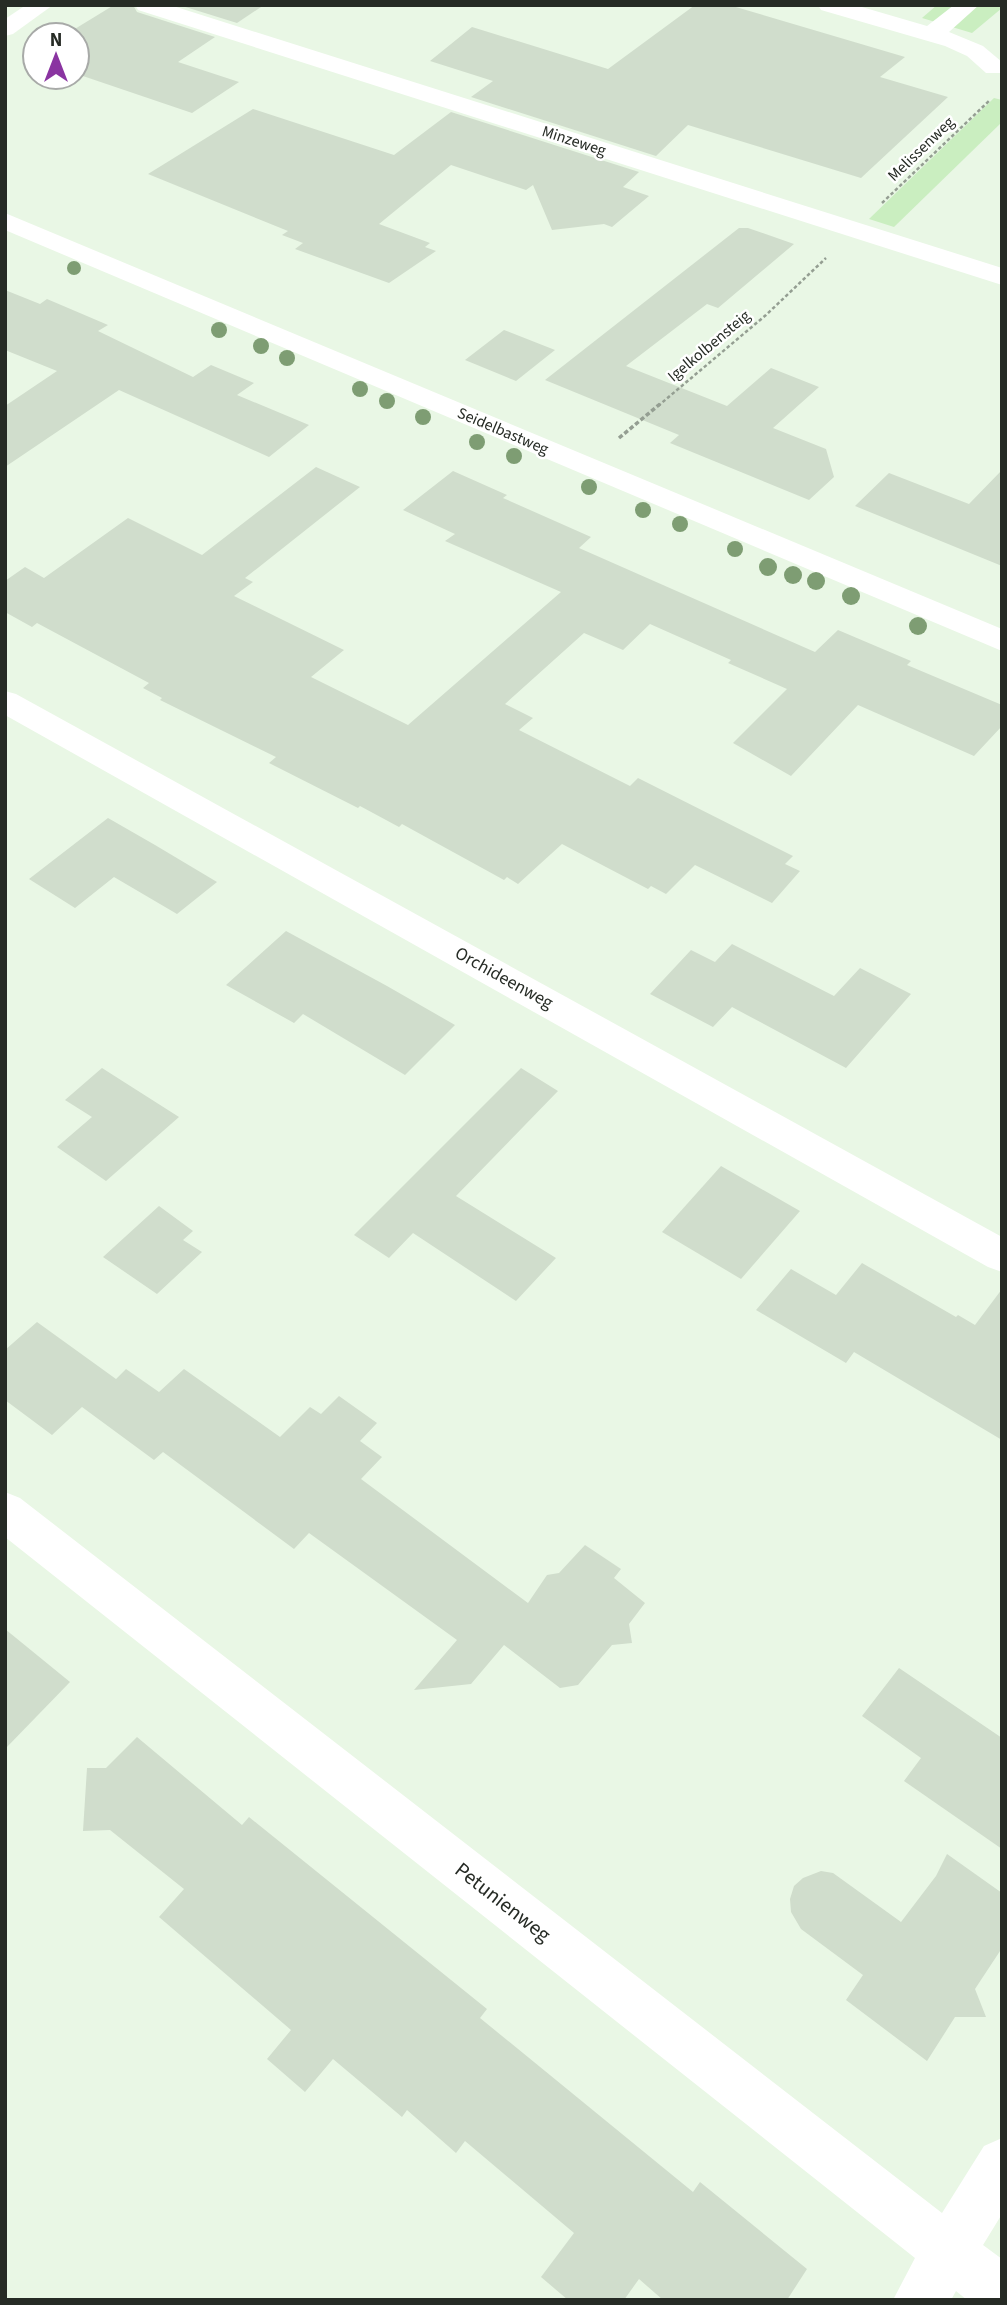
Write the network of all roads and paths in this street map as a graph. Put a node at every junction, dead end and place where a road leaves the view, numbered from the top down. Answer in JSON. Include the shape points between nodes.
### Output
{"nodes":[{"id":1,"x":42,"y":5,"type":"edge"},
{"id":2,"x":146,"y":5,"type":"edge"},
{"id":3,"x":830,"y":5,"type":"edge"},
{"id":4,"x":968,"y":5,"type":"edge"},
{"id":5,"x":5,"y":29,"type":"edge"},
{"id":6,"x":931,"y":35,"type":"junction"},
{"id":7,"x":994,"y":68,"type":"dead end"},
{"id":8,"x":995,"y":95,"type":"dead end"},
{"id":9,"x":878,"y":207,"type":"dead end"},
{"id":10,"x":5,"y":221,"type":"edge"},
{"id":11,"x":835,"y":250,"type":"dead end"},
{"id":12,"x":1002,"y":277,"type":"edge"},
{"id":13,"x":586,"y":466,"type":"junction"},
{"id":14,"x":1002,"y":640,"type":"edge"},
{"id":15,"x":5,"y":701,"type":"edge"},
{"id":16,"x":1002,"y":1256,"type":"edge"},
{"id":17,"x":5,"y":1511,"type":"edge"},
{"id":18,"x":1002,"y":2164,"type":"edge"},
{"id":19,"x":948,"y":2252,"type":"junction"},
{"id":20,"x":1002,"y":2292,"type":"edge"},
{"id":21,"x":920,"y":2300,"type":"edge"}],
"edges":[{"from":1,"to":5,"type":"street"},
{"from":2,"to":12,"type":"street","name":"Minzeweg"},
{"from":3,"to":6,"type":"street"},
{"from":4,"to":6,"type":"street"},
{"from":6,"to":7,"type":"street","via":[[975,51]]},
{"from":8,"to":9,"type":"path","name":"Melissenweg"},
{"from":10,"to":13,"type":"street","name":"Seidelbastweg"},
{"from":11,"to":13,"type":"path","name":"Igelkolbensteig"},
{"from":13,"to":14,"type":"street","name":"Seidelbastweg"},
{"from":15,"to":16,"type":"street","name":"Orchideenweg"},
{"from":17,"to":19,"type":"street","name":"Petunienweg"},
{"from":18,"to":19,"type":"street"},
{"from":19,"to":20,"type":"street","name":"Petunienweg"},
{"from":19,"to":21,"type":"street"}]}
